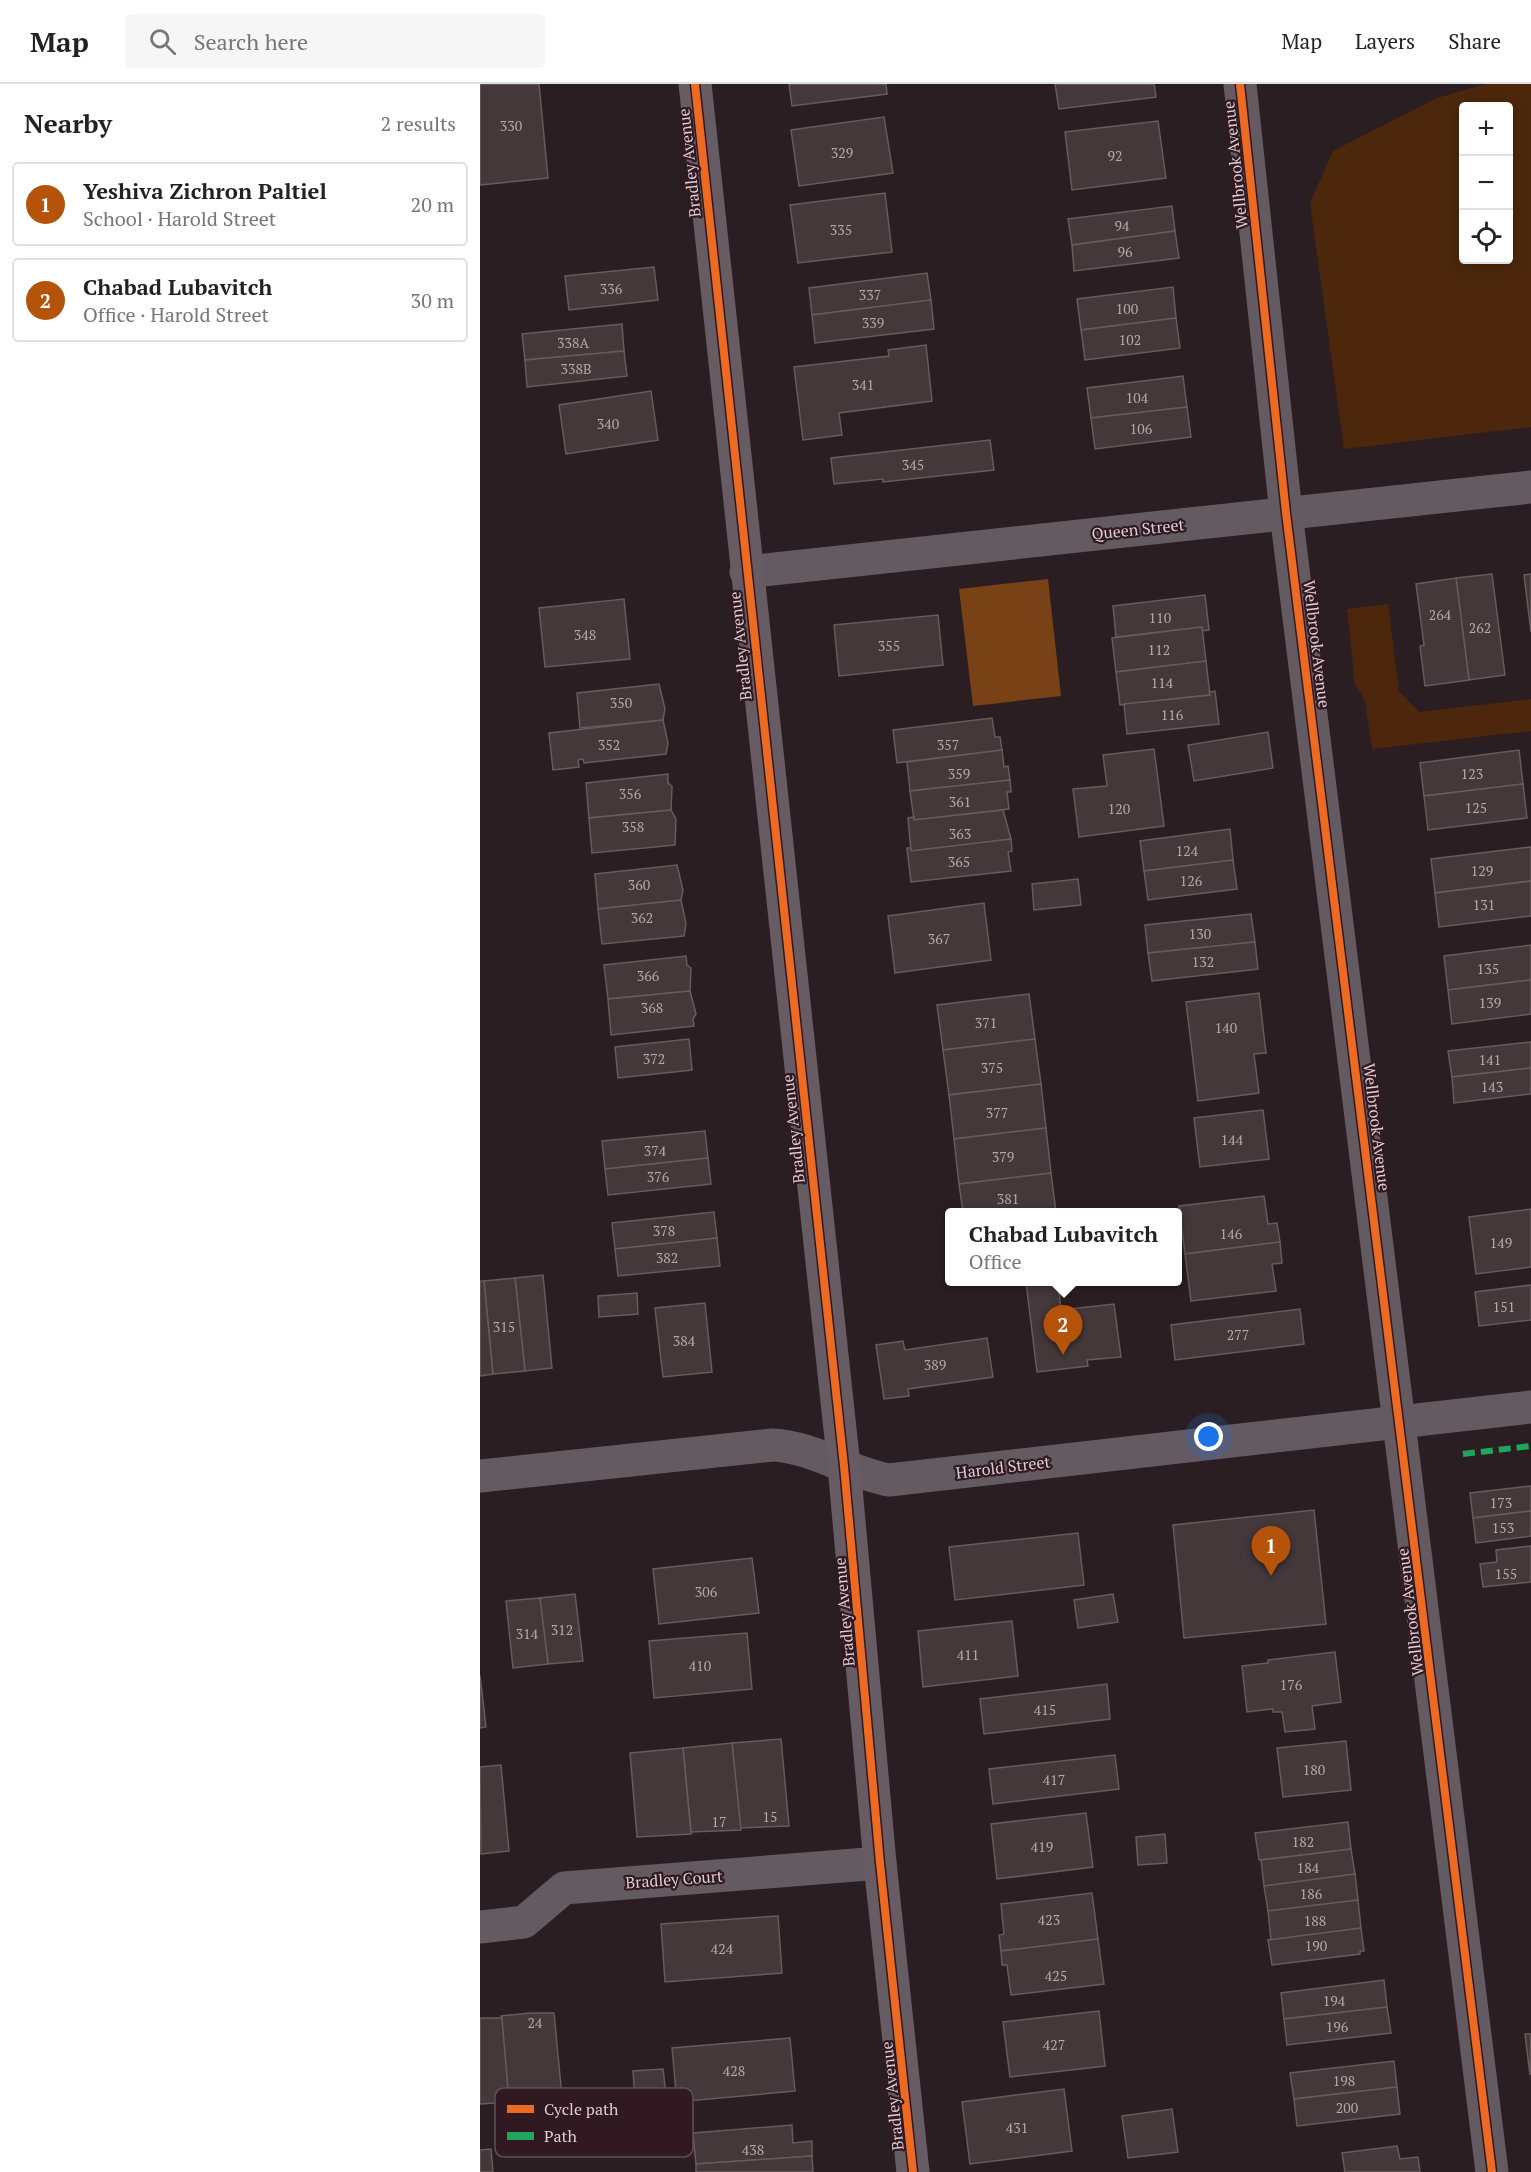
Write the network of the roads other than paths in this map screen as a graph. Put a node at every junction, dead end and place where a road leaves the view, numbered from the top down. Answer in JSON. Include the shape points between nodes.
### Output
{"nodes":[{"id":1,"x":695,"y":84,"type":"edge"},
{"id":2,"x":1240,"y":84,"type":"edge"},
{"id":3,"x":1531,"y":487,"type":"edge"},
{"id":4,"x":1286,"y":513,"type":"junction"},
{"id":5,"x":746,"y":573,"type":"junction"},
{"id":6,"x":1531,"y":1407,"type":"edge"},
{"id":7,"x":1400,"y":1421,"type":"junction"},
{"id":8,"x":844,"y":1466,"type":"junction"},
{"id":9,"x":480,"y":1476,"type":"edge"},
{"id":10,"x":880,"y":1863,"type":"junction"},
{"id":11,"x":480,"y":1927,"type":"edge"},
{"id":12,"x":913,"y":2172,"type":"edge"},
{"id":13,"x":1492,"y":2172,"type":"edge"}],
"edges":[{"from":1,"to":5,"type":"street","name":"Bradley Avenue"},
{"from":2,"to":4,"type":"street","name":"Wellbrook Avenue"},
{"from":3,"to":4,"type":"street","name":"Queen Street"},
{"from":4,"to":5,"type":"street","name":"Queen Street"},
{"from":4,"to":7,"type":"street","name":"Wellbrook Avenue"},
{"from":5,"to":8,"type":"street","name":"Bradley Avenue"},
{"from":6,"to":7,"type":"street","name":"Harold Street"},
{"from":7,"to":8,"type":"street","name":"Harold Street","via":[[889,1480]]},
{"from":7,"to":13,"type":"street","name":"Wellbrook Avenue"},
{"from":8,"to":9,"type":"street","name":"Harold Street","via":[[792,1446],[773,1445]]},
{"from":8,"to":10,"type":"street","name":"Bradley Avenue"},
{"from":10,"to":11,"type":"street","name":"Bradley Court","via":[[564,1888],[524,1922]]},
{"from":10,"to":12,"type":"street","name":"Bradley Avenue"}]}
